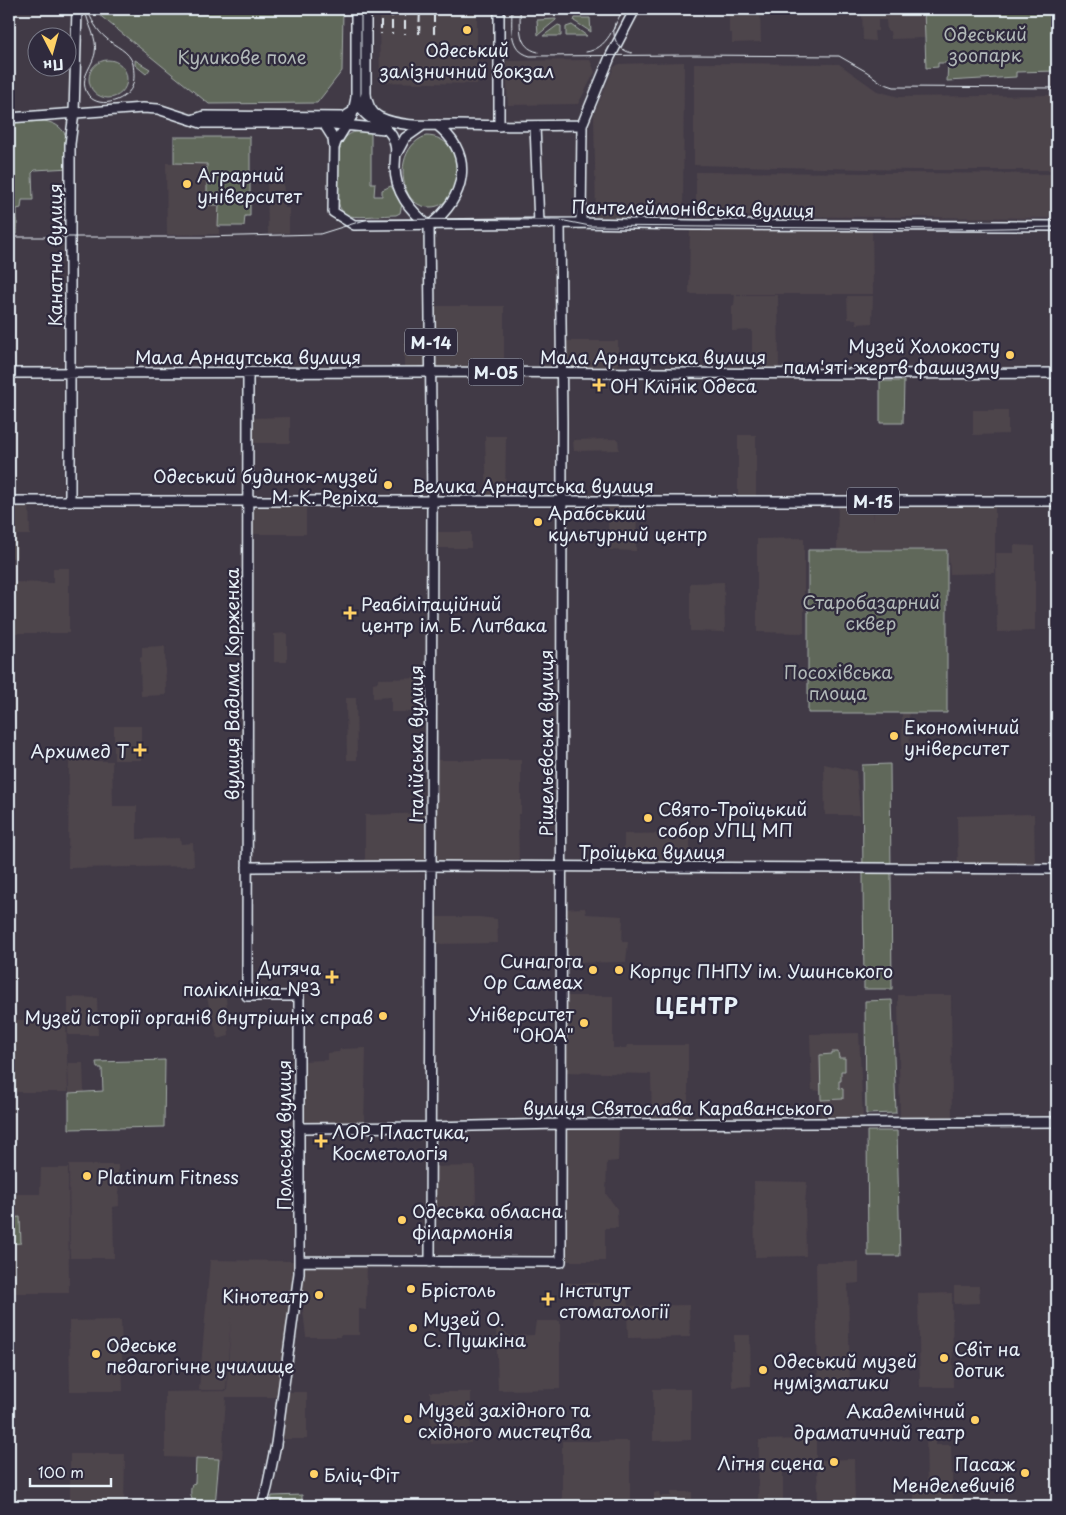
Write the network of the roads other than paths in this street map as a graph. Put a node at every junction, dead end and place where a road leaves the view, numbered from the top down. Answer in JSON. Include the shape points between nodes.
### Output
{"nodes":[{"id":1,"x":77,"y":9,"type":"edge"},
{"id":2,"x":356,"y":9,"type":"edge"},
{"id":3,"x":366,"y":9,"type":"edge"},
{"id":4,"x":498,"y":9,"type":"edge"},
{"id":5,"x":635,"y":9,"type":"edge"},
{"id":6,"x":366,"y":95,"type":"junction"},
{"id":7,"x":355,"y":112,"type":"junction"},
{"id":8,"x":74,"y":113,"type":"junction"},
{"id":9,"x":9,"y":118,"type":"edge"},
{"id":10,"x":321,"y":120,"type":"junction"},
{"id":11,"x":347,"y":125,"type":"junction"},
{"id":12,"x":437,"y":125,"type":"junction"},
{"id":13,"x":582,"y":125,"type":"junction"},
{"id":14,"x":422,"y":126,"type":"junction"},
{"id":15,"x":499,"y":126,"type":"junction"},
{"id":16,"x":535,"y":126,"type":"junction"},
{"id":17,"x":385,"y":128,"type":"junction"},
{"id":18,"x":334,"y":148,"type":"junction"},
{"id":19,"x":397,"y":152,"type":"junction"},
{"id":20,"x":581,"y":223,"type":"junction"},
{"id":21,"x":539,"y":224,"type":"junction"},
{"id":22,"x":560,"y":224,"type":"junction"},
{"id":23,"x":429,"y":226,"type":"junction"},
{"id":24,"x":1057,"y":226,"type":"edge"},
{"id":25,"x":248,"y":372,"type":"junction"},
{"id":26,"x":431,"y":372,"type":"junction"},
{"id":27,"x":562,"y":372,"type":"junction"},
{"id":28,"x":9,"y":373,"type":"edge"},
{"id":29,"x":71,"y":373,"type":"junction"},
{"id":30,"x":1057,"y":373,"type":"edge"},
{"id":31,"x":9,"y":501,"type":"edge"},
{"id":32,"x":70,"y":501,"type":"junction"},
{"id":33,"x":247,"y":501,"type":"junction"},
{"id":34,"x":432,"y":501,"type":"junction"},
{"id":35,"x":561,"y":502,"type":"junction"},
{"id":36,"x":1057,"y":502,"type":"edge"},
{"id":37,"x":431,"y":866,"type":"junction"},
{"id":38,"x":247,"y":867,"type":"junction"},
{"id":39,"x":561,"y":867,"type":"junction"},
{"id":40,"x":1057,"y":870,"type":"edge"},
{"id":41,"x":299,"y":996,"type":"joint"},
{"id":42,"x":1057,"y":1122,"type":"edge"},
{"id":43,"x":560,"y":1124,"type":"junction"},
{"id":44,"x":430,"y":1127,"type":"junction"},
{"id":45,"x":300,"y":1128,"type":"junction"},
{"id":46,"x":299,"y":1261,"type":"junction"},
{"id":47,"x":430,"y":1262,"type":"junction"},
{"id":48,"x":262,"y":1506,"type":"edge"}],
"edges":[{"from":1,"to":8,"type":"main road","name":"Канатна вулиця"},
{"from":2,"to":7,"type":"main road"},
{"from":3,"to":6,"type":"main road"},
{"from":4,"to":15,"type":"main road"},
{"from":5,"to":13,"type":"main road","via":[[610,57]]},
{"from":6,"to":7,"type":"main road"},
{"from":6,"to":14,"type":"main road","via":[[371,109],[380,117]]},
{"from":7,"to":10,"type":"main road"},
{"from":7,"to":11,"type":"main road"},
{"from":7,"to":17,"type":"main road"},
{"from":8,"to":9,"type":"main road"},
{"from":8,"to":10,"type":"main road","via":[[143,108],[158,109],[201,123]]},
{"from":8,"to":29,"type":"main road","name":"Канатна вулиця","via":[[70,144]]},
{"from":10,"to":11,"type":"main road"},
{"from":10,"to":18,"type":"main road","via":[[333,138]]},
{"from":11,"to":17,"type":"main road"},
{"from":11,"to":18,"type":"main road"},
{"from":12,"to":14,"type":"main road"},
{"from":12,"to":15,"type":"main road"},
{"from":12,"to":23,"type":"main road","via":[[456,144],[462,173],[452,202]]},
{"from":13,"to":16,"type":"main road"},
{"from":13,"to":20,"type":"main road"},
{"from":14,"to":19,"type":"main road","via":[[405,138]]},
{"from":15,"to":16,"type":"main road"},
{"from":16,"to":21,"type":"main road"},
{"from":17,"to":19,"type":"main road","via":[[392,136]]},
{"from":18,"to":23,"type":"main road","name":"Пантелеймонівська вулиця","via":[[333,212],[354,225]]},
{"from":19,"to":23,"type":"main road","via":[[399,188],[410,208]]},
{"from":20,"to":22,"type":"main road","name":"Пантелеймонівська вулиця"},
{"from":20,"to":24,"type":"main road","name":"Пантелеймонівська вулиця"},
{"from":21,"to":22,"type":"main road","name":"Пантелеймонівська вулиця"},
{"from":21,"to":23,"type":"main road","name":"Пантелеймонівська вулиця"},
{"from":22,"to":27,"type":"main road","name":"Рішельєвська вулиця"},
{"from":23,"to":26,"type":"main road","name":"Італійська вулиця","number":"М-14"},
{"from":25,"to":26,"type":"main road","name":"Мала Арнаутська вулиця","number":"М-05"},
{"from":25,"to":29,"type":"main road","name":"Мала Арнаутська вулиця","number":"М-05"},
{"from":25,"to":33,"type":"main road","name":"вулиця Вадима Корженка"},
{"from":26,"to":27,"type":"main road","name":"Мала Арнаутська вулиця","number":"М-05"},
{"from":26,"to":34,"type":"main road","name":"Італійська вулиця","number":"М-14"},
{"from":27,"to":30,"type":"main road","name":"Мала Арнаутська вулиця","number":"М-05"},
{"from":27,"to":35,"type":"main road","name":"Рішельєвська вулиця"},
{"from":28,"to":29,"type":"main road","name":"Мала Арнаутська вулиця"},
{"from":29,"to":32,"type":"main road","name":"Канатна вулиця"},
{"from":31,"to":32,"type":"main road","name":"Велика Арнаутська вулиця"},
{"from":32,"to":33,"type":"main road","name":"Велика Арнаутська вулиця"},
{"from":33,"to":34,"type":"main road","name":"Велика Арнаутська вулиця"},
{"from":33,"to":38,"type":"main road","name":"вулиця Вадима Корженка"},
{"from":34,"to":35,"type":"main road","name":"Велика Арнаутська вулиця","number":"М-15"},
{"from":34,"to":37,"type":"main road","name":"Італійська вулиця","number":"М-14"},
{"from":35,"to":36,"type":"main road","name":"Велика Арнаутська вулиця","number":"М-15"},
{"from":35,"to":39,"type":"main road","name":"Рішельєвська вулиця"},
{"from":37,"to":38,"type":"main road","name":"Троїцька вулиця"},
{"from":37,"to":39,"type":"main road","name":"Троїцька вулиця"},
{"from":37,"to":44,"type":"main road","name":"Італійська вулиця","number":"М-14"},
{"from":38,"to":41,"type":"main road","name":"вулиця Вадима Корженка","via":[[247,996]]},
{"from":39,"to":40,"type":"main road","name":"Троїцька вулиця"},
{"from":39,"to":43,"type":"main road","name":"Рішельєвська вулиця"},
{"from":41,"to":45,"type":"main road","name":"Польська вулиця"},
{"from":42,"to":43,"type":"main road","name":"вулиця Святослава Караванського"},
{"from":43,"to":44,"type":"main road","name":"вулиця Святослава Караванського"},
{"from":43,"to":47,"type":"main road","name":"Рішельєвська вулиця","via":[[561,1262]]},
{"from":44,"to":45,"type":"main road","name":"вулиця Святослава Караванського"},
{"from":44,"to":47,"type":"main road","name":"Італійська вулиця","number":"М-14"},
{"from":45,"to":46,"type":"main road","name":"Польська вулиця"},
{"from":46,"to":47,"type":"main road"},
{"from":46,"to":48,"type":"main road","name":"Польська вулиця","via":[[276,1444]]}]}
